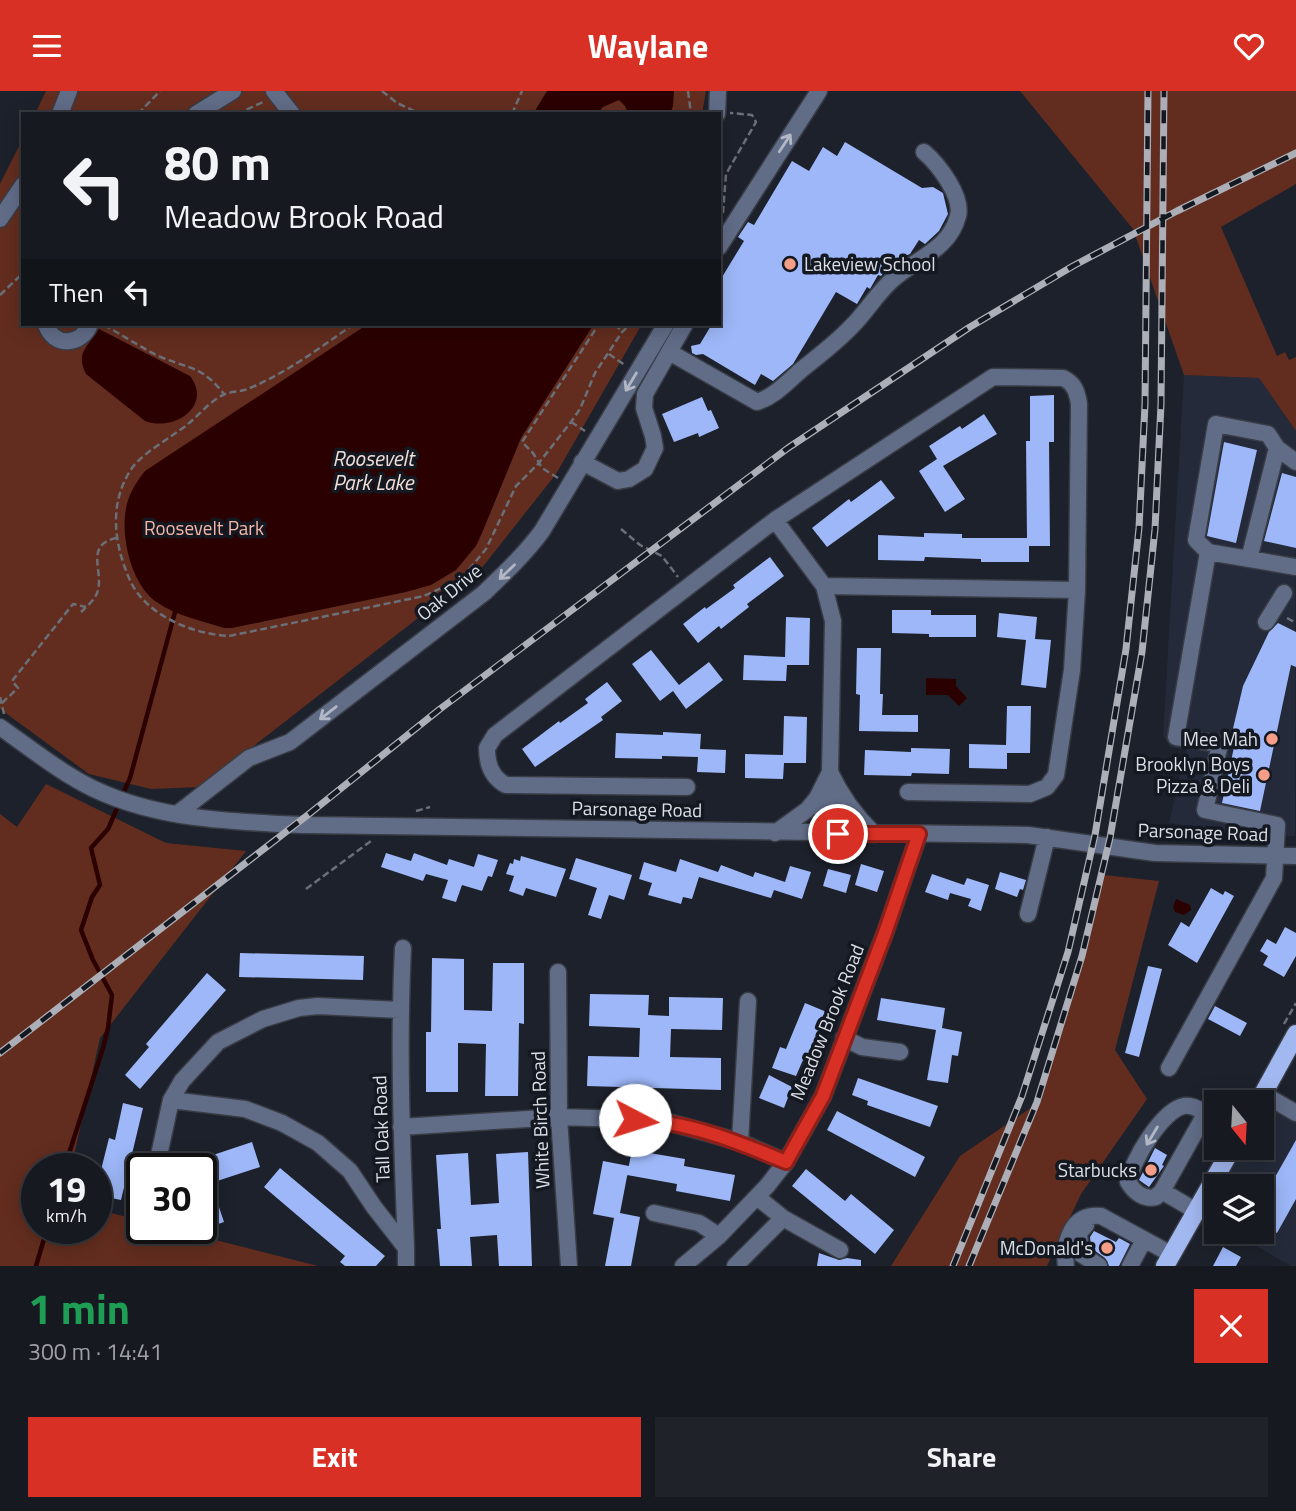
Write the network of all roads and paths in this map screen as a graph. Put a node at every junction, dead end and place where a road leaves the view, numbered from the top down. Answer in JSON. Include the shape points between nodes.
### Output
{"nodes":[{"id":1,"x":69,"y":91,"type":"edge"},
{"id":2,"x":160,"y":91,"type":"edge"},
{"id":3,"x":233,"y":91,"type":"edge"},
{"id":4,"x":274,"y":91,"type":"edge"},
{"id":5,"x":382,"y":91,"type":"edge"},
{"id":6,"x":522,"y":91,"type":"edge"},
{"id":7,"x":688,"y":91,"type":"edge"},
{"id":8,"x":718,"y":91,"type":"edge"},
{"id":9,"x":819,"y":91,"type":"edge"},
{"id":10,"x":691,"y":106,"type":"junction"},
{"id":11,"x":699,"y":108,"type":"dead end"},
{"id":12,"x":61,"y":112,"type":"edge"},
{"id":13,"x":140,"y":112,"type":"edge"},
{"id":14,"x":199,"y":112,"type":"edge"},
{"id":15,"x":241,"y":112,"type":"edge"},
{"id":16,"x":290,"y":112,"type":"edge"},
{"id":17,"x":417,"y":112,"type":"edge"},
{"id":18,"x":513,"y":112,"type":"edge"},
{"id":19,"x":691,"y":112,"type":"edge"},
{"id":20,"x":723,"y":113,"type":"edge"},
{"id":21,"x":924,"y":152,"type":"dead end"},
{"id":22,"x":21,"y":188,"type":"edge"},
{"id":23,"x":0,"y":219,"type":"edge"},
{"id":24,"x":735,"y":223,"type":"junction"},
{"id":25,"x":721,"y":244,"type":"edge"},
{"id":26,"x":21,"y":275,"type":"edge"},
{"id":27,"x":0,"y":295,"type":"edge"},
{"id":28,"x":47,"y":326,"type":"edge"},
{"id":29,"x":89,"y":326,"type":"edge"},
{"id":30,"x":106,"y":326,"type":"edge"},
{"id":31,"x":351,"y":326,"type":"edge"},
{"id":32,"x":598,"y":326,"type":"edge"},
{"id":33,"x":617,"y":326,"type":"edge"},
{"id":34,"x":629,"y":326,"type":"edge"},
{"id":35,"x":665,"y":326,"type":"edge"},
{"id":36,"x":684,"y":326,"type":"edge"},
{"id":37,"x":622,"y":332,"type":"junction"},
{"id":38,"x":671,"y":353,"type":"junction"},
{"id":39,"x":608,"y":354,"type":"junction"},
{"id":40,"x":636,"y":373,"type":"junction"},
{"id":41,"x":224,"y":394,"type":"junction"},
{"id":42,"x":571,"y":422,"type":"junction"},
{"id":43,"x":596,"y":439,"type":"junction"},
{"id":44,"x":1277,"y":448,"type":"junction"},
{"id":45,"x":582,"y":462,"type":"junction"},
{"id":46,"x":1296,"y":462,"type":"edge"},
{"id":47,"x":538,"y":464,"type":"junction"},
{"id":48,"x":569,"y":485,"type":"junction"},
{"id":49,"x":775,"y":520,"type":"junction"},
{"id":50,"x":621,"y":529,"type":"dead end"},
{"id":51,"x":116,"y":538,"type":"junction"},
{"id":52,"x":1208,"y":552,"type":"junction"},
{"id":53,"x":1249,"y":559,"type":"junction"},
{"id":54,"x":1296,"y":567,"type":"edge"},
{"id":55,"x":824,"y":586,"type":"junction"},
{"id":56,"x":687,"y":588,"type":"junction"},
{"id":57,"x":1077,"y":590,"type":"junction"},
{"id":58,"x":1284,"y":593,"type":"dead end"},
{"id":59,"x":86,"y":607,"type":"junction"},
{"id":60,"x":81,"y":612,"type":"dead end"},
{"id":61,"x":1266,"y":622,"type":"dead end"},
{"id":62,"x":0,"y":698,"type":"edge"},
{"id":63,"x":2,"y":703,"type":"junction"},
{"id":64,"x":1,"y":722,"type":"edge"},
{"id":65,"x":687,"y":787,"type":"dead end"},
{"id":66,"x":829,"y":788,"type":"junction"},
{"id":67,"x":908,"y":792,"type":"dead end"},
{"id":68,"x":430,"y":807,"type":"dead end"},
{"id":69,"x":414,"y":812,"type":"dead end"},
{"id":70,"x":177,"y":814,"type":"junction"},
{"id":71,"x":394,"y":826,"type":"junction"},
{"id":72,"x":775,"y":833,"type":"junction"},
{"id":73,"x":830,"y":833,"type":"junction"},
{"id":74,"x":874,"y":834,"type":"junction"},
{"id":75,"x":919,"y":834,"type":"junction"},
{"id":76,"x":1047,"y":837,"type":"junction"},
{"id":77,"x":1275,"y":856,"type":"junction"},
{"id":78,"x":1296,"y":856,"type":"edge"},
{"id":79,"x":306,"y":889,"type":"dead end"},
{"id":80,"x":1028,"y":914,"type":"dead end"},
{"id":81,"x":403,"y":948,"type":"dead end"},
{"id":82,"x":558,"y":972,"type":"dead end"},
{"id":83,"x":748,"y":1002,"type":"dead end"},
{"id":84,"x":400,"y":1010,"type":"junction"},
{"id":85,"x":1296,"y":1034,"type":"edge"},
{"id":86,"x":844,"y":1038,"type":"junction"},
{"id":87,"x":900,"y":1052,"type":"dead end"},
{"id":88,"x":1169,"y":1068,"type":"dead end"},
{"id":89,"x":1265,"y":1090,"type":"edge"},
{"id":90,"x":171,"y":1100,"type":"junction"},
{"id":91,"x":1274,"y":1104,"type":"edge"},
{"id":92,"x":1296,"y":1113,"type":"edge"},
{"id":93,"x":559,"y":1117,"type":"junction"},
{"id":94,"x":401,"y":1127,"type":"junction"},
{"id":95,"x":740,"y":1142,"type":"junction"},
{"id":96,"x":159,"y":1153,"type":"edge"},
{"id":97,"x":786,"y":1162,"type":"junction"},
{"id":98,"x":1162,"y":1191,"type":"junction"},
{"id":99,"x":757,"y":1197,"type":"junction"},
{"id":100,"x":1204,"y":1207,"type":"edge"},
{"id":101,"x":1204,"y":1208,"type":"edge"},
{"id":102,"x":654,"y":1213,"type":"dead end"},
{"id":103,"x":783,"y":1218,"type":"junction"},
{"id":104,"x":1125,"y":1229,"type":"junction"},
{"id":105,"x":719,"y":1236,"type":"junction"},
{"id":106,"x":1144,"y":1240,"type":"junction"},
{"id":107,"x":406,"y":1248,"type":"junction"},
{"id":108,"x":840,"y":1250,"type":"dead end"},
{"id":109,"x":1168,"y":1260,"type":"edge"},
{"id":110,"x":406,"y":1266,"type":"edge"},
{"id":111,"x":569,"y":1266,"type":"edge"},
{"id":112,"x":683,"y":1266,"type":"edge"},
{"id":113,"x":735,"y":1266,"type":"edge"},
{"id":114,"x":1066,"y":1266,"type":"edge"},
{"id":115,"x":1099,"y":1266,"type":"edge"},
{"id":116,"x":1130,"y":1266,"type":"edge"}],
"edges":[{"from":1,"to":12,"type":"street"},
{"from":2,"to":13,"type":"path"},
{"from":3,"to":14,"type":"street"},
{"from":4,"to":15,"type":"path","via":[[265,101]]},
{"from":4,"to":16,"type":"street"},
{"from":5,"to":17,"type":"path"},
{"from":6,"to":18,"type":"path"},
{"from":7,"to":10,"type":"path"},
{"from":8,"to":20,"type":"street"},
{"from":24,"to":9,"type":"street","one_way":true},
{"from":10,"to":11,"type":"path"},
{"from":10,"to":19,"type":"path"},
{"from":20,"to":24,"type":"path","via":[[756,119],[726,174],[723,216]]},
{"from":21,"to":38,"type":"street","via":[[944,173],[959,211],[942,245],[897,276],[852,326],[778,391],[757,402]]},
{"from":22,"to":23,"type":"street"},
{"from":24,"to":25,"type":"street"},
{"from":26,"to":27,"type":"path"},
{"from":28,"to":29,"type":"street","via":[[65,342],[80,338]]},
{"from":30,"to":41,"type":"path","via":[[162,357],[201,371]]},
{"from":31,"to":41,"type":"path","via":[[250,389]]},
{"from":32,"to":47,"type":"path","via":[[522,442]]},
{"from":33,"to":37,"type":"path"},
{"from":34,"to":37,"type":"path"},
{"from":35,"to":40,"type":"street","name":"Oak Drive"},
{"from":36,"to":38,"type":"street"},
{"from":37,"to":39,"type":"path"},
{"from":38,"to":45,"type":"street","via":[[643,400],[655,448],[645,469],[618,481]]},
{"from":39,"to":40,"type":"path"},
{"from":39,"to":42,"type":"path"},
{"from":40,"to":43,"type":"street","name":"Oak Drive","one_way":true},
{"from":41,"to":51,"type":"path","via":[[130,470],[117,507]]},
{"from":42,"to":43,"type":"path"},
{"from":42,"to":47,"type":"path"},
{"from":43,"to":45,"type":"street","name":"Oak Drive"},
{"from":44,"to":46,"type":"street"},
{"from":44,"to":52,"type":"street","via":[[1268,434],[1216,424],[1196,540]]},
{"from":44,"to":53,"type":"street"},
{"from":45,"to":48,"type":"street","name":"Oak Drive"},
{"from":47,"to":48,"type":"path"},
{"from":47,"to":51,"type":"path","via":[[516,486],[486,549],[461,579],[424,596],[229,636],[166,618],[142,598],[130,582]]},
{"from":48,"to":70,"type":"street","name":"Oak Drive","one_way":true,"via":[[528,550],[484,593],[290,742],[249,758]]},
{"from":49,"to":55,"type":"street"},
{"from":49,"to":56,"type":"street"},
{"from":49,"to":57,"type":"street","via":[[993,377],[1063,378],[1074,386],[1079,404]]},
{"from":50,"to":56,"type":"path","via":[[662,557]]},
{"from":51,"to":59,"type":"path","via":[[107,540],[97,554],[98,587]]},
{"from":52,"to":53,"type":"street"},
{"from":52,"to":77,"type":"street","via":[[1176,737],[1220,744],[1205,810],[1277,824]]},
{"from":53,"to":54,"type":"street"},
{"from":55,"to":57,"type":"street"},
{"from":55,"to":66,"type":"street","via":[[833,621]]},
{"from":56,"to":65,"type":"street","via":[[495,735],[487,748],[490,769],[498,782],[506,785]]},
{"from":57,"to":67,"type":"street","via":[[1072,670],[1052,782],[1021,795]]},
{"from":58,"to":61,"type":"street"},
{"from":59,"to":60,"type":"path"},
{"from":59,"to":63,"type":"path","via":[[73,604],[12,681],[18,688]]},
{"from":62,"to":63,"type":"path"},
{"from":63,"to":64,"type":"path"},
{"from":64,"to":70,"type":"street","name":"Parsonage Road","via":[[68,774],[119,800]]},
{"from":66,"to":72,"type":"street"},
{"from":66,"to":73,"type":"street"},
{"from":66,"to":74,"type":"street"},
{"from":68,"to":69,"type":"path"},
{"from":70,"to":71,"type":"street","name":"Parsonage Road","via":[[290,824]]},
{"from":71,"to":72,"type":"street","name":"Parsonage Road"},
{"from":71,"to":79,"type":"path"},
{"from":72,"to":73,"type":"street","name":"Parsonage Road"},
{"from":73,"to":74,"type":"street","name":"Parsonage Road"},
{"from":74,"to":75,"type":"street","name":"Parsonage Road"},
{"from":75,"to":76,"type":"street","name":"Parsonage Road"},
{"from":75,"to":86,"type":"street","name":"Meadow Brook Road"},
{"from":76,"to":77,"type":"street","name":"Parsonage Road","via":[[1155,853]]},
{"from":76,"to":80,"type":"street"},
{"from":77,"to":78,"type":"street","name":"Parsonage Road"},
{"from":77,"to":88,"type":"street","via":[[1274,878]]},
{"from":81,"to":84,"type":"street","name":"Tall Oak Road"},
{"from":82,"to":93,"type":"street","name":"White Birch Road"},
{"from":83,"to":95,"type":"street"},
{"from":84,"to":90,"type":"street","via":[[318,1006],[262,1019],[218,1042]]},
{"from":84,"to":94,"type":"street","name":"Tall Oak Road"},
{"from":85,"to":89,"type":"main road"},
{"from":86,"to":87,"type":"street","via":[[862,1047]]},
{"from":86,"to":97,"type":"street","name":"Meadow Brook Road","via":[[823,1096]]},
{"from":90,"to":96,"type":"street"},
{"from":90,"to":107,"type":"street","name":"Tall Oak Road","via":[[245,1109],[318,1143],[350,1171]]},
{"from":91,"to":92,"type":"street"},
{"from":93,"to":94,"type":"street"},
{"from":93,"to":95,"type":"street","via":[[661,1120]]},
{"from":93,"to":111,"type":"street","name":"White Birch Road"},
{"from":94,"to":107,"type":"street","name":"Tall Oak Road"},
{"from":95,"to":97,"type":"street"},
{"from":97,"to":99,"type":"street","name":"Meadow Brook Road"},
{"from":98,"to":98,"type":"street","one_way":true,"via":[[1206,1112],[1179,1108],[1151,1134],[1128,1182],[1143,1197],[1156,1197]]},
{"from":98,"to":100,"type":"street"},
{"from":99,"to":103,"type":"street"},
{"from":99,"to":105,"type":"street","name":"Meadow Brook Road"},
{"from":101,"to":109,"type":"main road"},
{"from":102,"to":105,"type":"street","via":[[699,1223]]},
{"from":103,"to":108,"type":"street"},
{"from":103,"to":113,"type":"street"},
{"from":104,"to":106,"type":"street"},
{"from":104,"to":114,"type":"street","via":[[1101,1216],[1083,1217],[1069,1235]]},
{"from":104,"to":115,"type":"street","via":[[1082,1228],[1078,1239],[1081,1254]]},
{"from":105,"to":112,"type":"street","name":"Meadow Brook Road"},
{"from":106,"to":109,"type":"street"},
{"from":106,"to":116,"type":"street"},
{"from":107,"to":110,"type":"street","name":"Tall Oak Road"}]}
